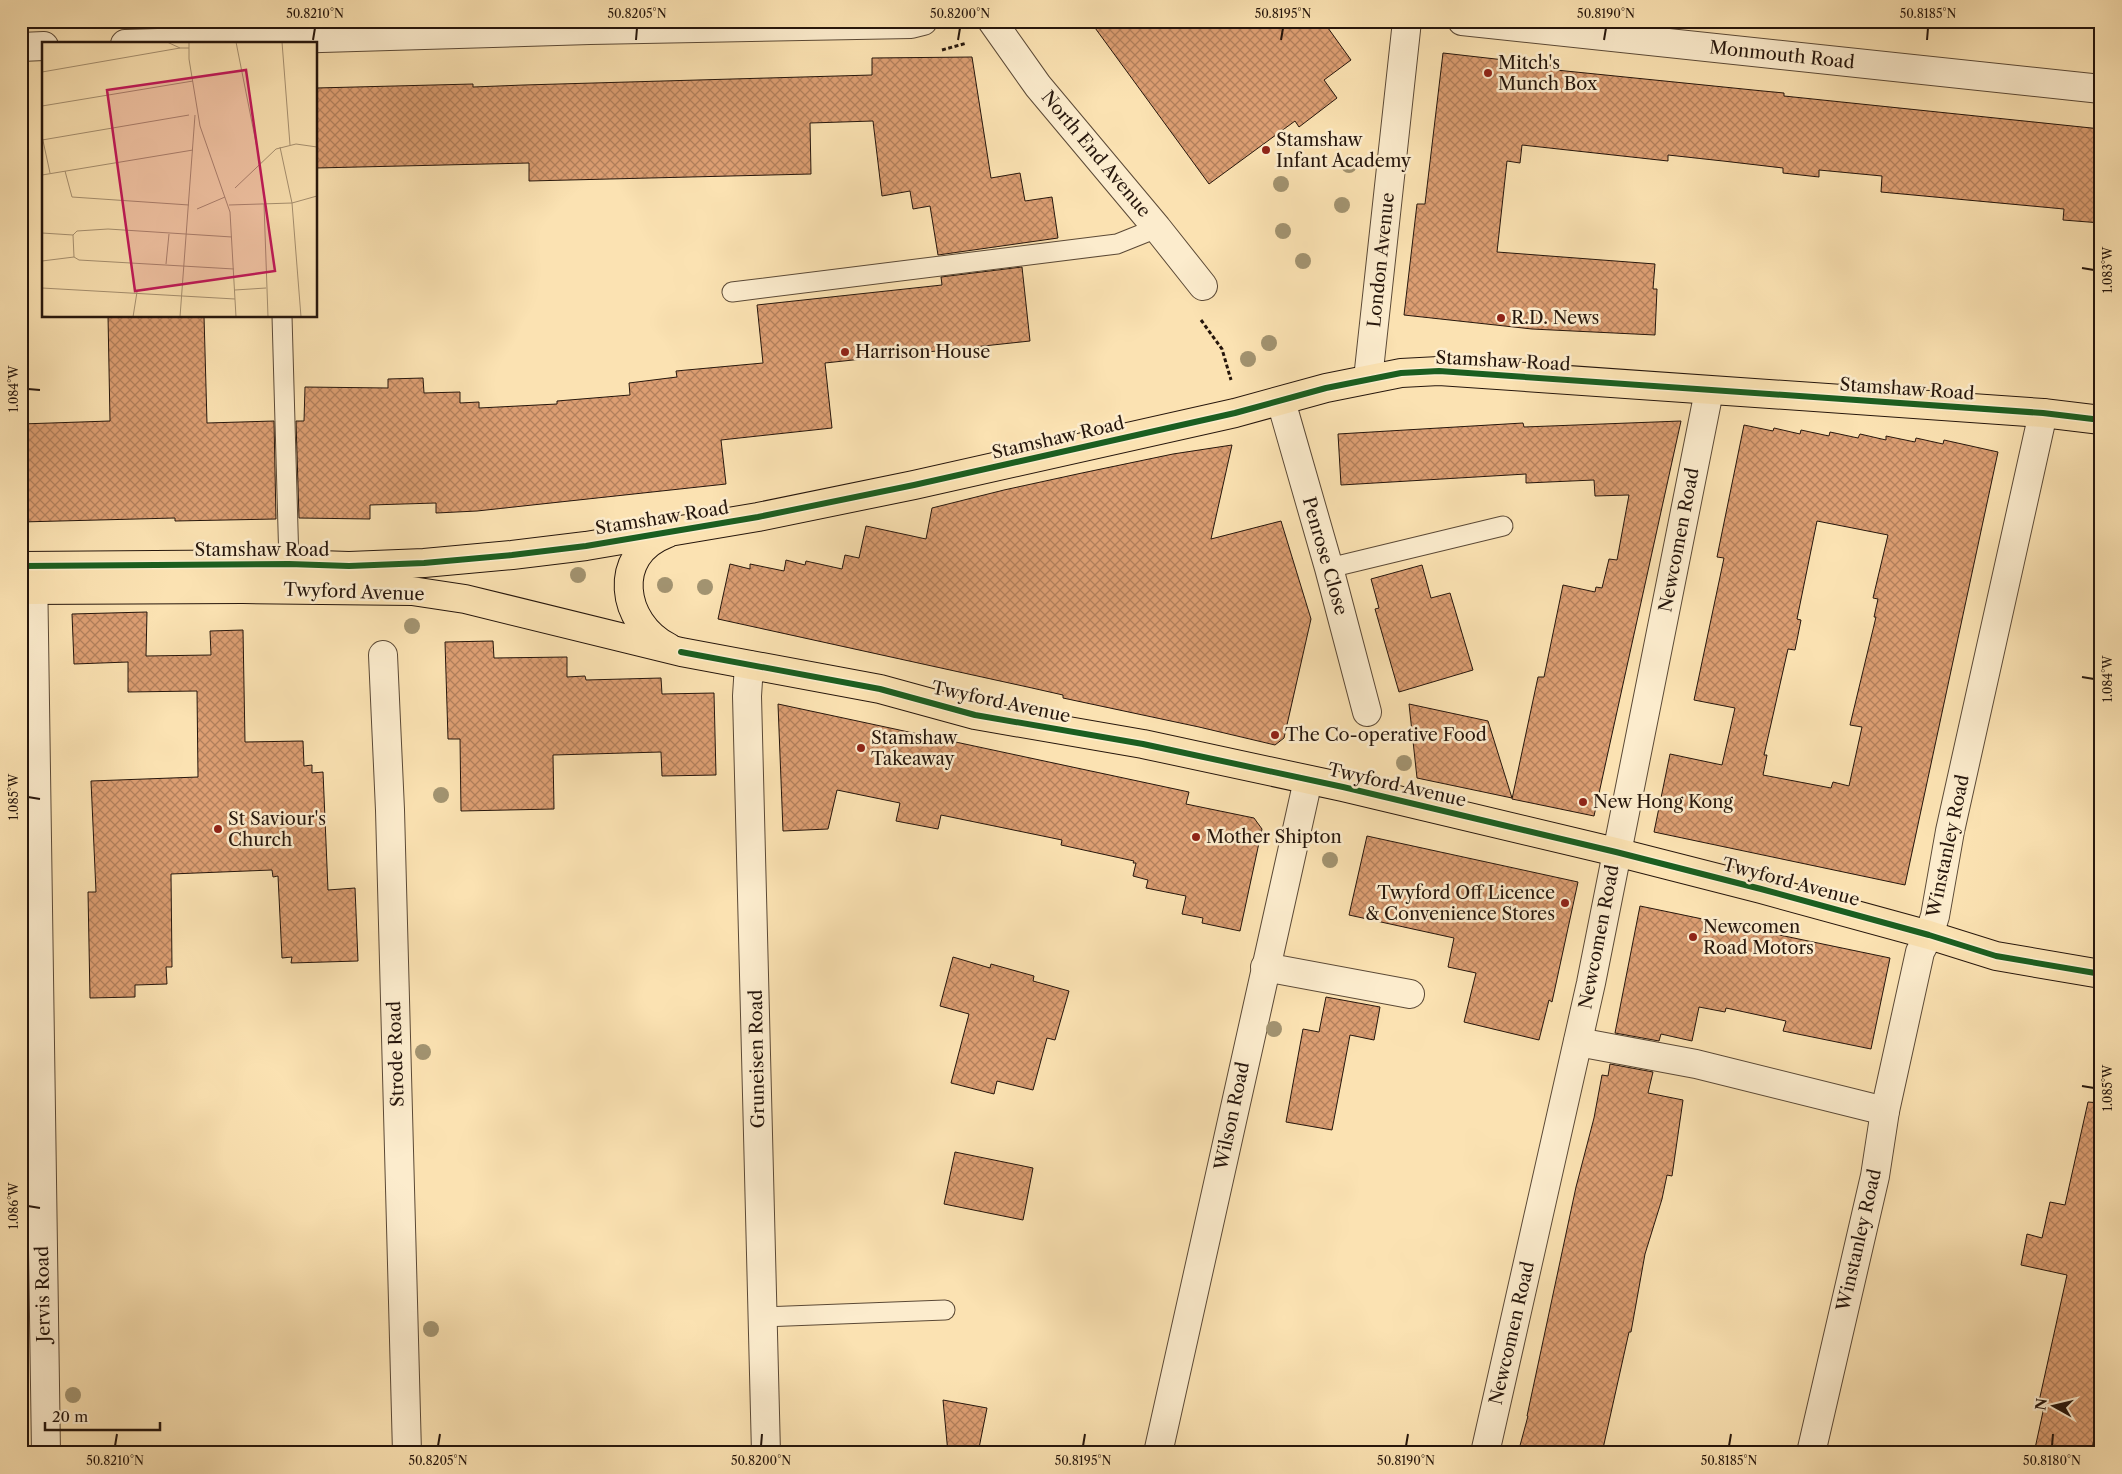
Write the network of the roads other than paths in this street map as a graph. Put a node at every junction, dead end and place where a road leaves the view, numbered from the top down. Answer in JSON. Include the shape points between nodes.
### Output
{"nodes":[{"id":1,"x":923,"y":21,"type":"edge"},
{"id":2,"x":992,"y":21,"type":"edge"},
{"id":3,"x":1407,"y":21,"type":"edge"},
{"id":4,"x":1462,"y":21,"type":"edge"},
{"id":5,"x":193,"y":42,"type":"edge"},
{"id":6,"x":42,"y":46,"type":"edge"},
{"id":7,"x":21,"y":47,"type":"edge"},
{"id":8,"x":2101,"y":89,"type":"edge"},
{"id":9,"x":1157,"y":228,"type":"junction"},
{"id":10,"x":1203,"y":286,"type":"dead end"},
{"id":11,"x":732,"y":292,"type":"dead end"},
{"id":12,"x":282,"y":318,"type":"edge"},
{"id":13,"x":1368,"y":379,"type":"junction"},
{"id":14,"x":1709,"y":391,"type":"junction"},
{"id":15,"x":1281,"y":401,"type":"junction"},
{"id":16,"x":2043,"y":413,"type":"junction"},
{"id":17,"x":2101,"y":420,"type":"edge"},
{"id":18,"x":1502,"y":526,"type":"dead end"},
{"id":19,"x":674,"y":531,"type":"junction"},
{"id":20,"x":289,"y":564,"type":"junction"},
{"id":21,"x":1330,"y":568,"type":"junction"},
{"id":22,"x":27,"y":578,"type":"edge"},
{"id":23,"x":680,"y":652,"type":"junction"},
{"id":24,"x":383,"y":655,"type":"dead end"},
{"id":25,"x":749,"y":665,"type":"junction"},
{"id":26,"x":1367,"y":712,"type":"dead end"},
{"id":27,"x":1308,"y":780,"type":"junction"},
{"id":28,"x":1616,"y":852,"type":"junction"},
{"id":29,"x":1929,"y":935,"type":"junction"},
{"id":30,"x":1265,"y":967,"type":"junction"},
{"id":31,"x":2101,"y":974,"type":"edge"},
{"id":32,"x":1410,"y":994,"type":"dead end"},
{"id":33,"x":1578,"y":1042,"type":"junction"},
{"id":34,"x":1885,"y":1111,"type":"junction"},
{"id":35,"x":945,"y":1310,"type":"dead end"},
{"id":36,"x":762,"y":1317,"type":"junction"},
{"id":37,"x":46,"y":1453,"type":"edge"},
{"id":38,"x":407,"y":1453,"type":"edge"},
{"id":39,"x":766,"y":1453,"type":"edge"},
{"id":40,"x":1158,"y":1453,"type":"edge"},
{"id":41,"x":1485,"y":1453,"type":"edge"},
{"id":42,"x":1812,"y":1453,"type":"edge"}],
"edges":[{"from":1,"to":5,"type":"street","via":[[823,27]]},
{"from":2,"to":9,"type":"street","name":"North End Avenue","via":[[1038,86]]},
{"from":3,"to":13,"type":"street","name":"London Avenue"},
{"from":4,"to":8,"type":"street","name":"Monmouth Road"},
{"from":6,"to":7,"type":"street"},
{"from":9,"to":10,"type":"street","name":"North End Avenue"},
{"from":9,"to":11,"type":"lane","via":[[1118,244]]},
{"from":12,"to":20,"type":"lane"},
{"from":13,"to":14,"type":"main road","name":"Stamshaw Road","via":[[1438,371]]},
{"from":13,"to":15,"type":"main road","name":"Stamshaw Road"},
{"from":14,"to":16,"type":"main road","name":"Stamshaw Road"},
{"from":14,"to":28,"type":"street","name":"Newcomen Road"},
{"from":15,"to":19,"type":"main road","name":"Stamshaw Road","via":[[924,483]]},
{"from":15,"to":21,"type":"street","name":"Penrose Close"},
{"from":16,"to":17,"type":"main road","name":"Stamshaw Road"},
{"from":16,"to":29,"type":"street","name":"Winstanley Road"},
{"from":18,"to":21,"type":"lane"},
{"from":19,"to":20,"type":"main road","name":"Stamshaw Road","via":[[577,547],[444,561],[349,566]]},
{"from":19,"to":23,"type":"main road","name":"Twyford Avenue","via":[[660,536],[642,549],[630,569],[629,590],[631,603],[652,637]]},
{"from":20,"to":22,"type":"main road","name":"Stamshaw Road"},
{"from":21,"to":26,"type":"street","name":"Penrose Close"},
{"from":22,"to":23,"type":"main road","name":"Twyford Avenue","via":[[243,589],[412,591],[465,599]]},
{"from":22,"to":37,"type":"street","name":"Jervis Road"},
{"from":23,"to":25,"type":"main road","name":"Twyford Avenue"},
{"from":24,"to":38,"type":"street","name":"Strode Road"},
{"from":25,"to":27,"type":"main road","name":"Twyford Avenue","via":[[880,689],[975,715],[1143,744]]},
{"from":25,"to":36,"type":"street","name":"Gruneisen Road","via":[[747,696]]},
{"from":27,"to":28,"type":"main road","name":"Twyford Avenue"},
{"from":27,"to":30,"type":"street","name":"Wilson Road"},
{"from":28,"to":29,"type":"main road","name":"Twyford Avenue"},
{"from":28,"to":33,"type":"street","name":"Newcomen Road"},
{"from":29,"to":31,"type":"main road","name":"Twyford Avenue","via":[[1996,956]]},
{"from":29,"to":34,"type":"street","name":"Winstanley Road","via":[[1920,952]]},
{"from":30,"to":32,"type":"street"},
{"from":30,"to":40,"type":"street","name":"Wilson Road"},
{"from":33,"to":34,"type":"street","via":[[1696,1064]]},
{"from":33,"to":41,"type":"street","name":"Newcomen Road"},
{"from":34,"to":42,"type":"street","name":"Winstanley Road","via":[[1875,1176]]},
{"from":35,"to":36,"type":"lane"},
{"from":36,"to":39,"type":"street","name":"Gruneisen Road"}]}
